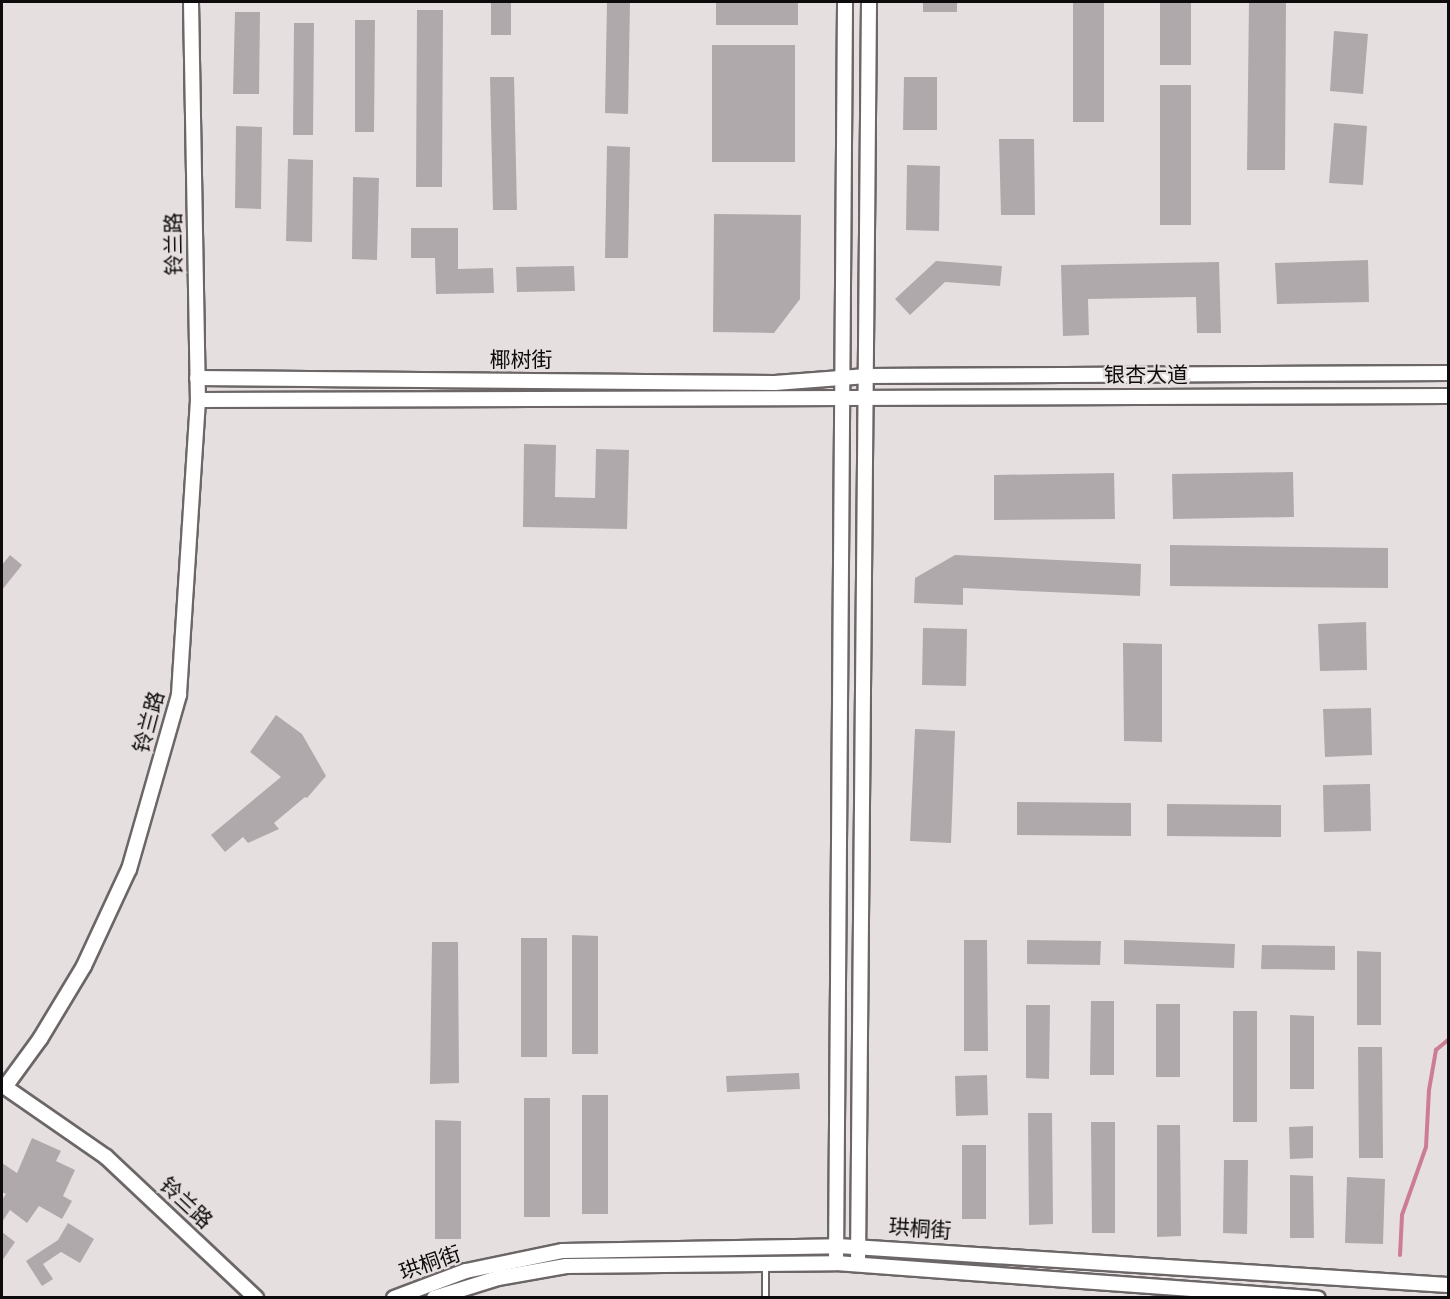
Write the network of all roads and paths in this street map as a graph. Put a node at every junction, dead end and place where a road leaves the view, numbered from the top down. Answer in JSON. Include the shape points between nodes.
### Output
{"nodes":[{"id":1,"x":191,"y":2,"type":"edge"},
{"id":2,"x":845,"y":2,"type":"edge"},
{"id":3,"x":869,"y":2,"type":"edge"},
{"id":4,"x":1449,"y":373,"type":"edge"},
{"id":5,"x":867,"y":376,"type":"junction"},
{"id":6,"x":197,"y":378,"type":"junction"},
{"id":7,"x":843,"y":378,"type":"junction"},
{"id":8,"x":1449,"y":396,"type":"edge"},
{"id":9,"x":843,"y":399,"type":"junction"},
{"id":10,"x":867,"y":399,"type":"junction"},
{"id":11,"x":198,"y":400,"type":"junction"},
{"id":12,"x":838,"y":1246,"type":"junction"},
{"id":13,"x":860,"y":1246,"type":"junction"},
{"id":14,"x":765,"y":1263,"type":"junction"},
{"id":15,"x":837,"y":1263,"type":"junction"},
{"id":16,"x":858,"y":1263,"type":"junction"},
{"id":17,"x":1449,"y":1285,"type":"edge"},
{"id":18,"x":256,"y":1298,"type":"edge"},
{"id":19,"x":394,"y":1298,"type":"edge"},
{"id":20,"x":434,"y":1298,"type":"edge"},
{"id":21,"x":765,"y":1298,"type":"edge"},
{"id":22,"x":1318,"y":1298,"type":"edge"}],
"edges":[{"from":1,"to":6,"type":"street","name":"铃兰路"},
{"from":2,"to":7,"type":"street"},
{"from":3,"to":5,"type":"street"},
{"from":4,"to":5,"type":"street","name":"银杏大道"},
{"from":5,"to":7,"type":"street","name":"银杏大道"},
{"from":5,"to":10,"type":"street"},
{"from":6,"to":7,"type":"street","name":"椰树街","via":[[775,383]]},
{"from":6,"to":11,"type":"street","name":"铃兰路"},
{"from":7,"to":9,"type":"street"},
{"from":8,"to":10,"type":"street","name":"银杏大道"},
{"from":9,"to":10,"type":"street","name":"银杏大道"},
{"from":9,"to":11,"type":"street","name":"椰树街"},
{"from":9,"to":12,"type":"street"},
{"from":10,"to":13,"type":"street"},
{"from":11,"to":18,"type":"street","name":"铃兰路","via":[[189,581],[176,706],[129,869],[84,966],[40,1039],[5,1087],[106,1157]]},
{"from":12,"to":13,"type":"street","name":"珙桐街"},
{"from":12,"to":15,"type":"street"},
{"from":12,"to":19,"type":"street","name":"珙桐街","via":[[563,1251],[466,1270]]},
{"from":13,"to":16,"type":"street"},
{"from":13,"to":17,"type":"street","name":"珙桐街"},
{"from":14,"to":15,"type":"street","name":"珙桐街"},
{"from":14,"to":20,"type":"street","name":"珙桐街","via":[[566,1266],[498,1278]]},
{"from":14,"to":21,"type":"lane"},
{"from":15,"to":16,"type":"street","name":"珙桐街"},
{"from":16,"to":22,"type":"street","name":"珙桐街"}]}
